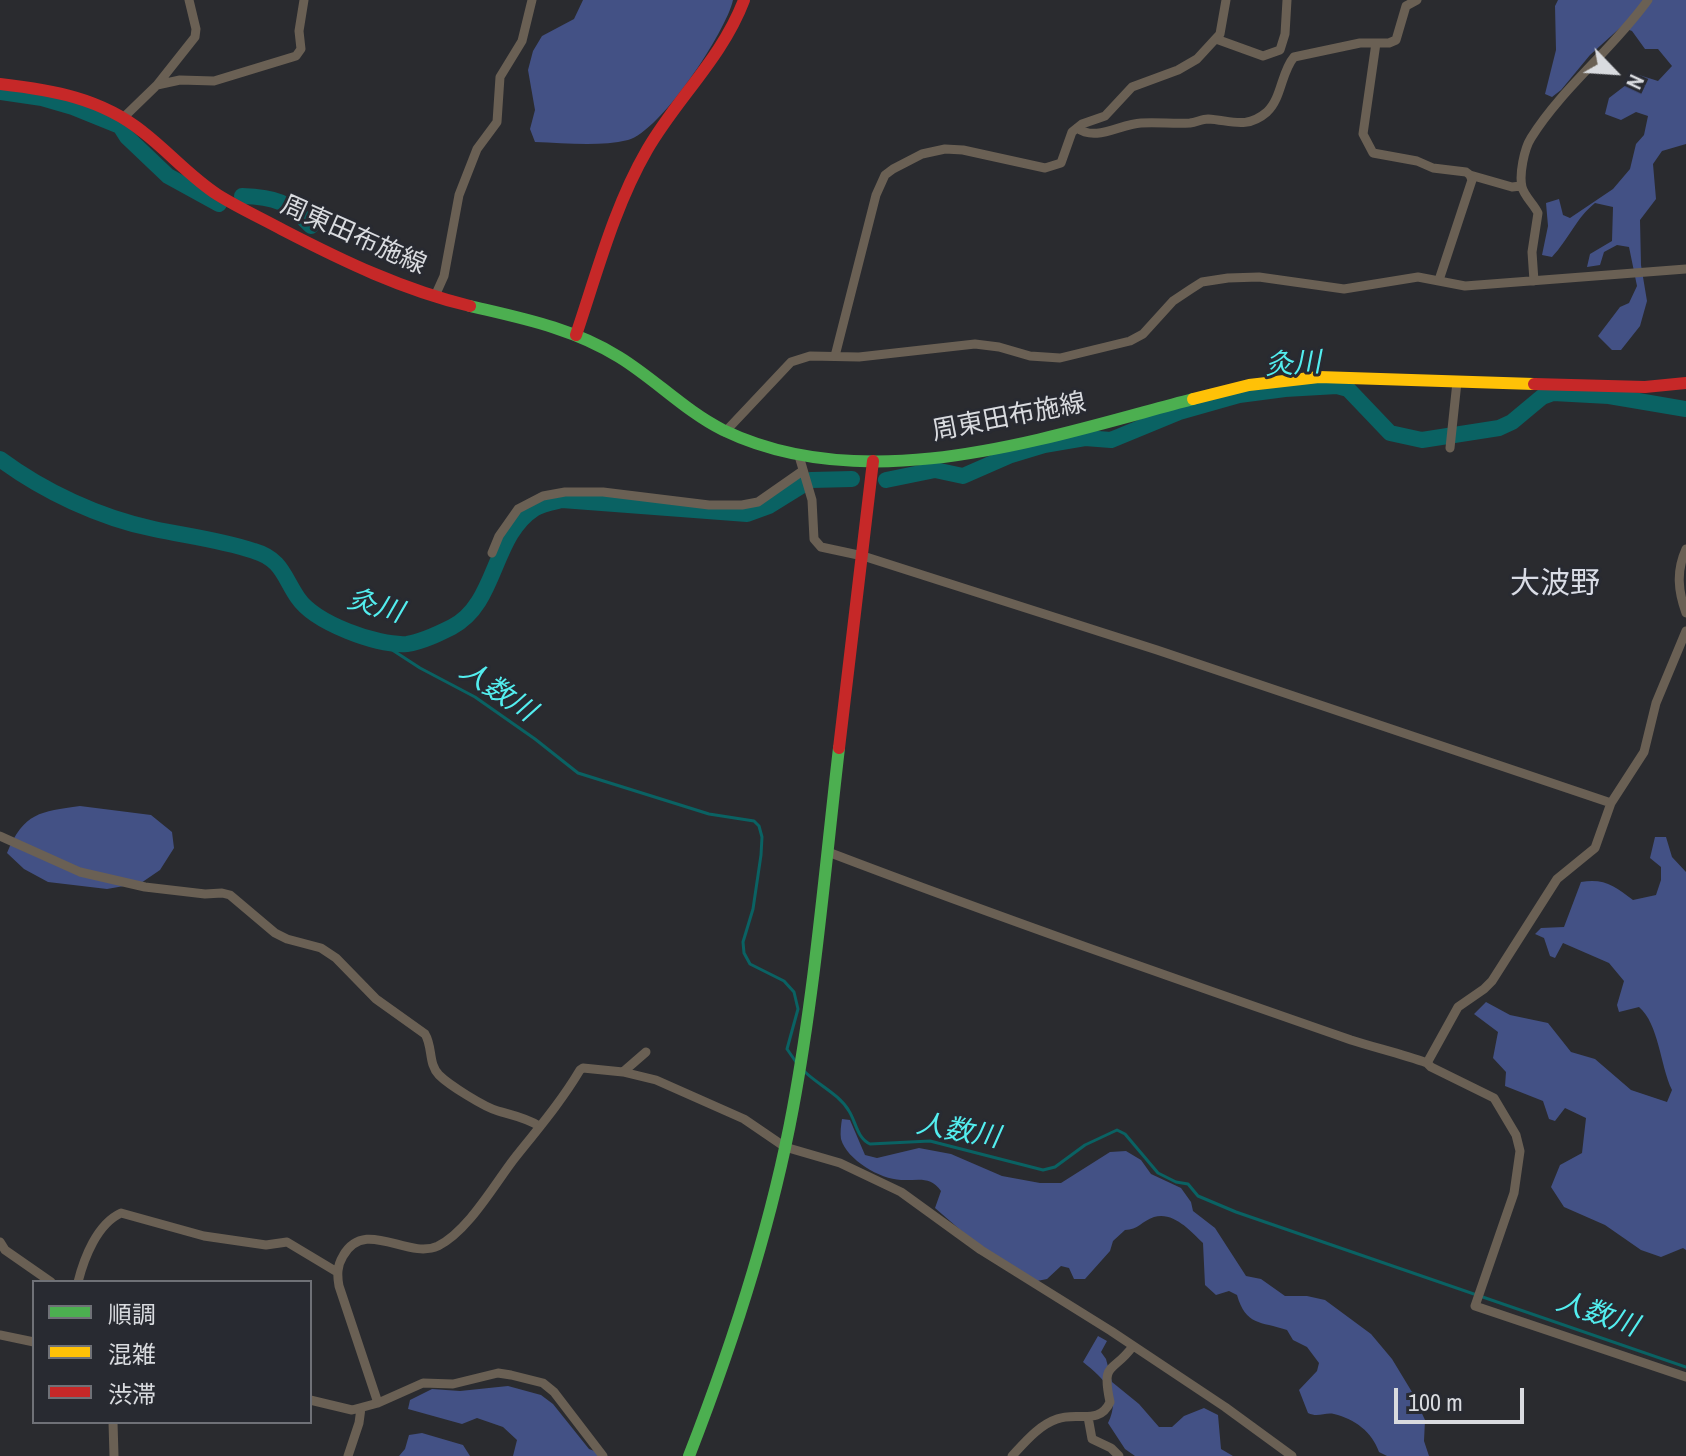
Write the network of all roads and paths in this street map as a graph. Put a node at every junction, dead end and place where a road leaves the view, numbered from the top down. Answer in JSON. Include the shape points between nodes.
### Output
{"nodes":[{"id":1,"x":189,"y":0,"type":"edge"},
{"id":2,"x":304,"y":0,"type":"edge"},
{"id":3,"x":532,"y":0,"type":"edge"},
{"id":4,"x":744,"y":0,"type":"edge"},
{"id":5,"x":1226,"y":0,"type":"edge"},
{"id":6,"x":1287,"y":0,"type":"edge"},
{"id":7,"x":1417,"y":0,"type":"edge"},
{"id":8,"x":1648,"y":0,"type":"edge"},
{"id":9,"x":1216,"y":39,"type":"junction"},
{"id":10,"x":1376,"y":43,"type":"junction"},
{"id":11,"x":0,"y":84,"type":"edge"},
{"id":12,"x":157,"y":85,"type":"junction"},
{"id":13,"x":124,"y":117,"type":"junction"},
{"id":14,"x":1077,"y":128,"type":"junction"},
{"id":15,"x":1470,"y":175,"type":"junction"},
{"id":16,"x":1521,"y":186,"type":"junction"},
{"id":17,"x":1686,"y":269,"type":"edge"},
{"id":18,"x":1439,"y":280,"type":"junction"},
{"id":19,"x":1534,"y":281,"type":"junction"},
{"id":20,"x":435,"y":296,"type":"junction"},
{"id":21,"x":576,"y":335,"type":"junction"},
{"id":22,"x":835,"y":356,"type":"junction"},
{"id":23,"x":1457,"y":382,"type":"junction"},
{"id":24,"x":1686,"y":383,"type":"edge"},
{"id":25,"x":725,"y":432,"type":"junction"},
{"id":26,"x":1450,"y":447,"type":"dead end"},
{"id":27,"x":799,"y":456,"type":"junction"},
{"id":28,"x":873,"y":461,"type":"junction"},
{"id":29,"x":802,"y":474,"type":"junction"},
{"id":30,"x":1686,"y":549,"type":"edge"},
{"id":31,"x":492,"y":553,"type":"dead end"},
{"id":32,"x":863,"y":556,"type":"junction"},
{"id":33,"x":1686,"y":613,"type":"edge"},
{"id":34,"x":1686,"y":631,"type":"edge"},
{"id":35,"x":1611,"y":803,"type":"junction"},
{"id":36,"x":0,"y":836,"type":"edge"},
{"id":37,"x":828,"y":852,"type":"junction"},
{"id":38,"x":646,"y":1052,"type":"dead end"},
{"id":39,"x":1427,"y":1063,"type":"junction"},
{"id":40,"x":623,"y":1072,"type":"junction"},
{"id":41,"x":539,"y":1126,"type":"junction"},
{"id":42,"x":785,"y":1147,"type":"junction"},
{"id":43,"x":0,"y":1242,"type":"edge"},
{"id":44,"x":337,"y":1272,"type":"junction"},
{"id":45,"x":48,"y":1280,"type":"edge"},
{"id":46,"x":78,"y":1280,"type":"edge"},
{"id":47,"x":0,"y":1335,"type":"edge"},
{"id":48,"x":32,"y":1342,"type":"edge"},
{"id":49,"x":1133,"y":1346,"type":"junction"},
{"id":50,"x":1686,"y":1377,"type":"edge"},
{"id":51,"x":312,"y":1400,"type":"edge"},
{"id":52,"x":378,"y":1403,"type":"junction"},
{"id":53,"x":361,"y":1408,"type":"junction"},
{"id":54,"x":1088,"y":1417,"type":"junction"},
{"id":55,"x":113,"y":1424,"type":"edge"},
{"id":56,"x":114,"y":1456,"type":"edge"},
{"id":57,"x":348,"y":1456,"type":"edge"},
{"id":58,"x":603,"y":1456,"type":"edge"},
{"id":59,"x":689,"y":1456,"type":"edge"},
{"id":60,"x":1012,"y":1456,"type":"edge"},
{"id":61,"x":1119,"y":1456,"type":"edge"},
{"id":62,"x":1292,"y":1456,"type":"edge"}],
"edges":[{"from":1,"to":12,"type":"street","via":[[195,37]]},
{"from":2,"to":12,"type":"street","via":[[296,56],[214,81]]},
{"from":3,"to":20,"type":"street","via":[[522,41],[498,82],[497,122],[477,149],[459,195],[444,276]]},
{"from":4,"to":21,"type":"main road","via":[[732,31],[637,167]]},
{"from":5,"to":9,"type":"street"},
{"from":6,"to":9,"type":"street","via":[[1280,50],[1263,56]]},
{"from":7,"to":10,"type":"street","via":[[1406,6],[1396,40]]},
{"from":8,"to":16,"type":"street","via":[[1530,139]]},
{"from":9,"to":14,"type":"street","via":[[1188,66],[1140,82],[1105,116]]},
{"from":10,"to":14,"type":"street","via":[[1294,57],[1266,113],[1247,121],[1142,123],[1102,134]]},
{"from":10,"to":15,"type":"street","via":[[1363,134],[1373,153]]},
{"from":11,"to":13,"type":"main road","name":"周東田布施線","via":[[67,93]]},
{"from":12,"to":13,"type":"street"},
{"from":13,"to":20,"type":"main road","name":"周東田布施線","via":[[218,195],[361,270]]},
{"from":14,"to":22,"type":"street","via":[[1055,167],[945,149],[903,162],[885,175]]},
{"from":15,"to":16,"type":"street"},
{"from":15,"to":18,"type":"street"},
{"from":16,"to":19,"type":"street","via":[[1538,213]]},
{"from":17,"to":19,"type":"street"},
{"from":18,"to":19,"type":"street","via":[[1465,286]]},
{"from":18,"to":22,"type":"street","via":[[1418,277],[1344,289],[1259,277],[1202,282],[1130,341],[1060,358],[975,344]]},
{"from":20,"to":21,"type":"main road","name":"周東田布施線"},
{"from":21,"to":25,"type":"main road","name":"周東田布施線","via":[[629,361],[683,407]]},
{"from":22,"to":25,"type":"street","via":[[810,356],[785,366]]},
{"from":23,"to":24,"type":"main road","name":"周東田布施線","via":[[1645,387]]},
{"from":23,"to":26,"type":"street"},
{"from":23,"to":28,"type":"main road","name":"周東田布施線","via":[[1319,377],[1269,381],[973,453]]},
{"from":25,"to":27,"type":"main road","name":"周東田布施線"},
{"from":27,"to":28,"type":"main road","name":"周東田布施線"},
{"from":27,"to":29,"type":"street"},
{"from":28,"to":32,"type":"main road"},
{"from":29,"to":31,"type":"street","via":[[758,502],[742,505],[603,492],[543,496],[518,509]]},
{"from":29,"to":32,"type":"street","via":[[816,545]]},
{"from":30,"to":33,"type":"street","via":[[1678,577]]},
{"from":32,"to":35,"type":"street"},
{"from":32,"to":37,"type":"main road"},
{"from":34,"to":35,"type":"street","via":[[1656,703],[1644,752]]},
{"from":35,"to":39,"type":"street","via":[[1595,848],[1557,879],[1492,981],[1458,1007]]},
{"from":36,"to":41,"type":"street","via":[[94,876],[230,895],[275,933],[336,958],[376,999],[425,1034],[432,1064],[447,1081],[496,1110]]},
{"from":37,"to":39,"type":"street"},
{"from":37,"to":42,"type":"main road"},
{"from":38,"to":40,"type":"street"},
{"from":39,"to":50,"type":"street","via":[[1494,1098],[1520,1151],[1514,1193],[1475,1306]]},
{"from":40,"to":41,"type":"street","via":[[583,1068]]},
{"from":40,"to":42,"type":"street","via":[[656,1080],[744,1119]]},
{"from":41,"to":44,"type":"street","via":[[451,1238],[426,1250],[364,1240],[346,1252]]},
{"from":42,"to":49,"type":"street","via":[[840,1163],[901,1192],[981,1250]]},
{"from":42,"to":59,"type":"main road","via":[[744,1303]]},
{"from":43,"to":45,"type":"street"},
{"from":44,"to":46,"type":"street","via":[[287,1242],[266,1245],[204,1236],[121,1213],[100,1233]]},
{"from":44,"to":52,"type":"street"},
{"from":47,"to":48,"type":"street"},
{"from":49,"to":54,"type":"street","via":[[1108,1371],[1107,1408]]},
{"from":49,"to":62,"type":"street"},
{"from":51,"to":53,"type":"street"},
{"from":52,"to":53,"type":"street"},
{"from":52,"to":58,"type":"street","via":[[423,1383],[453,1384],[498,1373],[530,1379],[554,1392]]},
{"from":53,"to":57,"type":"street"},
{"from":54,"to":60,"type":"street","via":[[1057,1419]]},
{"from":54,"to":61,"type":"street","via":[[1092,1439]]},
{"from":55,"to":56,"type":"street"}]}
